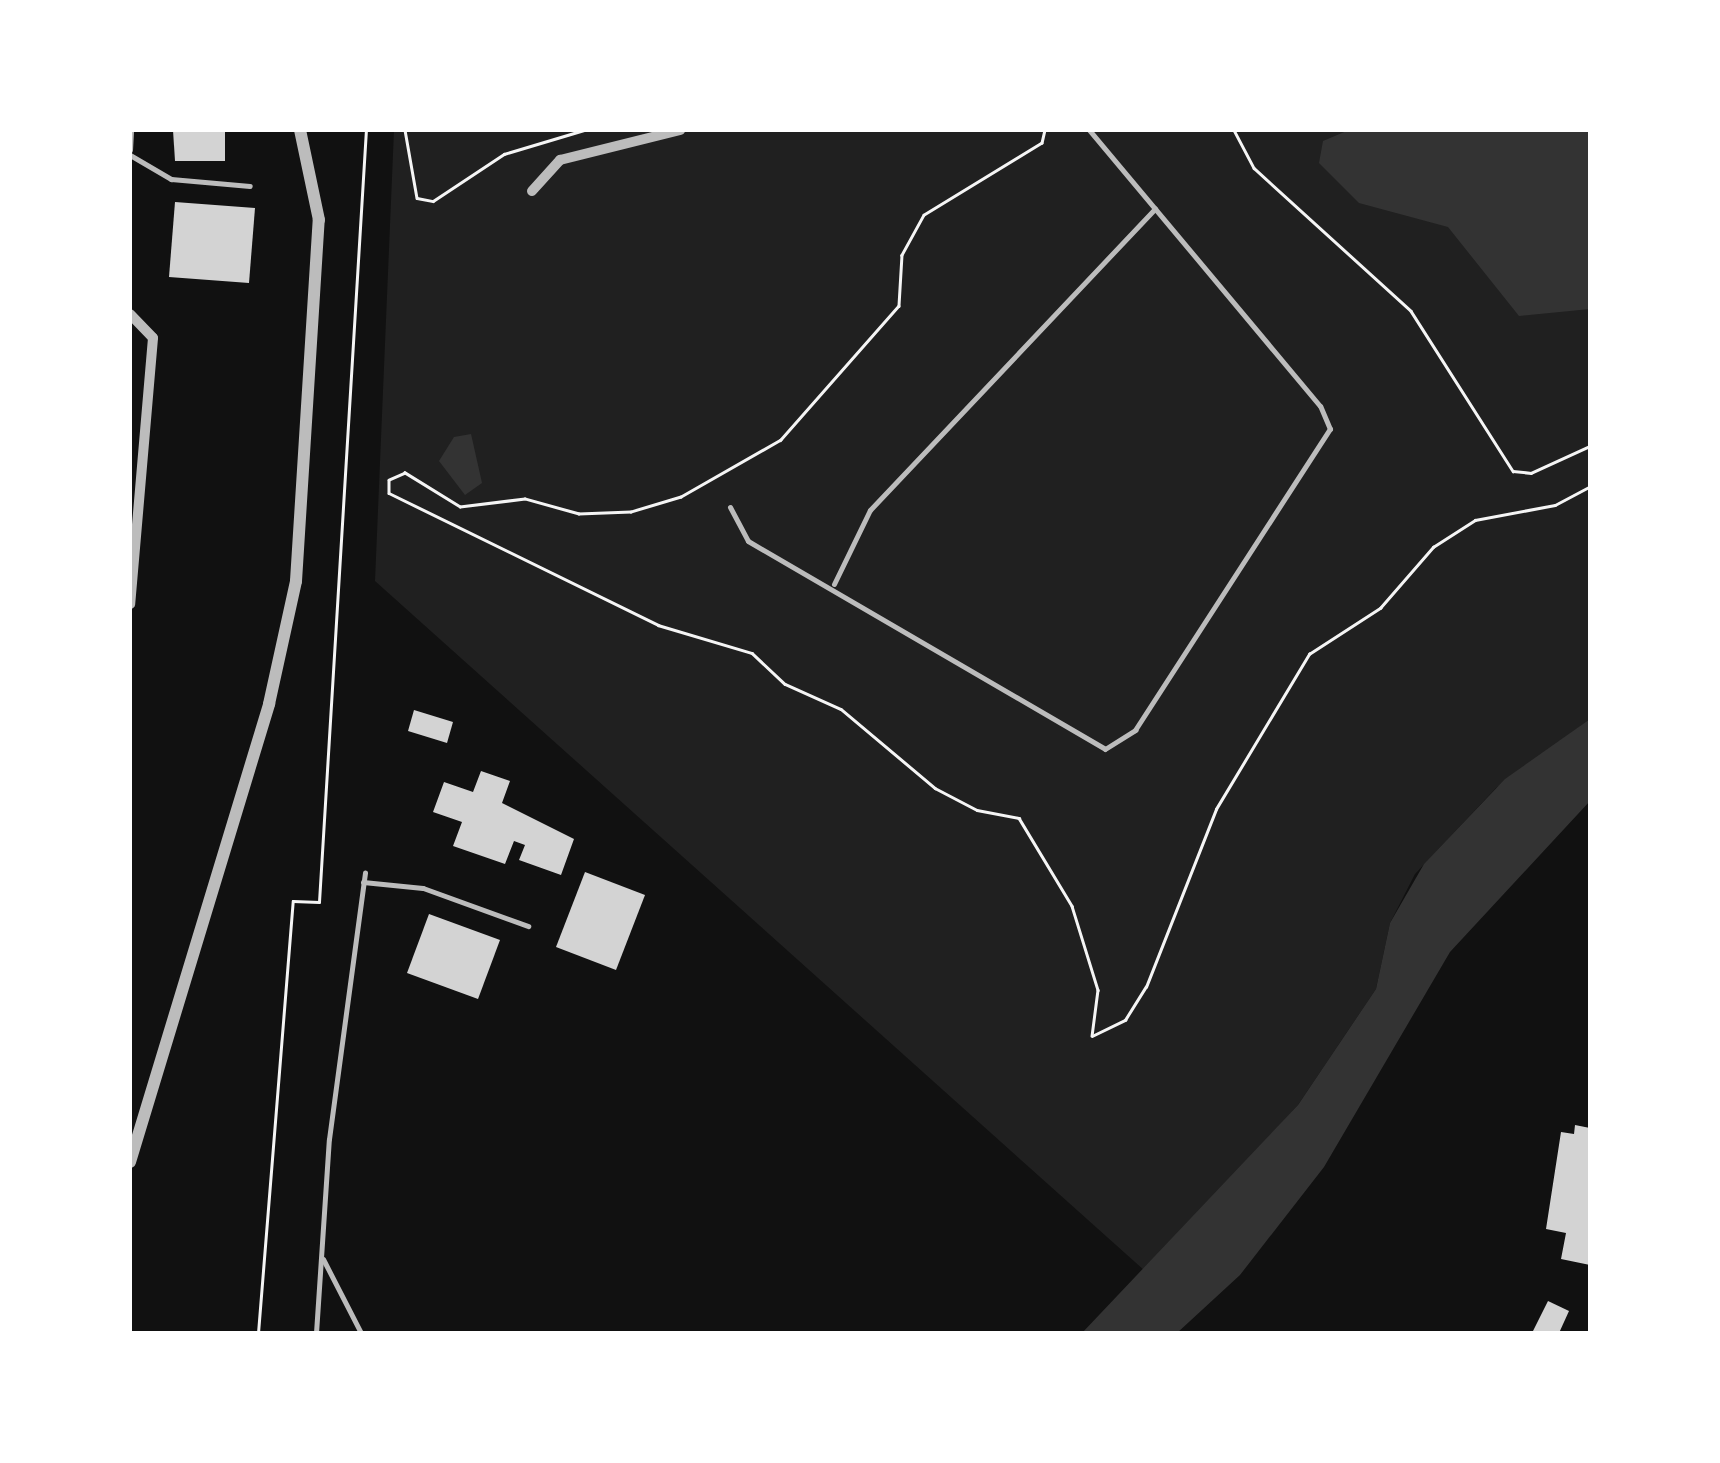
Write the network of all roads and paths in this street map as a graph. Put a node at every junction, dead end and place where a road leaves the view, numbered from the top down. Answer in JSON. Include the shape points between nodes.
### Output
{"nodes":[{"id":1,"x":131,"y":130,"type":"edge"},
{"id":2,"x":300,"y":130,"type":"edge"},
{"id":3,"x":366,"y":130,"type":"edge"},
{"id":4,"x":406,"y":130,"type":"edge"},
{"id":5,"x":584,"y":130,"type":"edge"},
{"id":6,"x":680,"y":130,"type":"edge"},
{"id":7,"x":1045,"y":130,"type":"edge"},
{"id":8,"x":1089,"y":130,"type":"edge"},
{"id":9,"x":1234,"y":130,"type":"edge"},
{"id":10,"x":130,"y":153,"type":"edge"},
{"id":11,"x":250,"y":186,"type":"dead end"},
{"id":12,"x":532,"y":191,"type":"dead end"},
{"id":13,"x":1155,"y":209,"type":"junction"},
{"id":14,"x":130,"y":314,"type":"edge"},
{"id":15,"x":1590,"y":446,"type":"edge"},
{"id":16,"x":1590,"y":486,"type":"edge"},
{"id":17,"x":730,"y":508,"type":"dead end"},
{"id":18,"x":834,"y":584,"type":"junction"},
{"id":19,"x":130,"y":604,"type":"edge"},
{"id":20,"x":364,"y":872,"type":"dead end"},
{"id":21,"x":363,"y":882,"type":"junction"},
{"id":22,"x":528,"y":926,"type":"dead end"},
{"id":23,"x":130,"y":1162,"type":"edge"},
{"id":24,"x":321,"y":1256,"type":"junction"},
{"id":25,"x":258,"y":1333,"type":"edge"},
{"id":26,"x":316,"y":1333,"type":"edge"},
{"id":27,"x":360,"y":1333,"type":"edge"}],
"edges":[{"from":1,"to":10,"type":"lane"},
{"from":2,"to":23,"type":"street","via":[[319,220],[296,581],[270,704]]},
{"from":3,"to":25,"type":"path","via":[[319,902],[293,900]]},
{"from":4,"to":5,"type":"path","via":[[417,198],[434,201],[504,154]]},
{"from":6,"to":12,"type":"street","via":[[560,160]]},
{"from":7,"to":16,"type":"path","via":[[1042,144],[924,215],[902,255],[899,306],[781,440],[681,497],[631,512],[579,514],[525,499],[460,508],[405,473],[389,480],[389,492],[658,625],[752,652],[785,684],[841,708],[934,788],[977,810],[1020,818],[1072,906],[1098,990],[1092,1036],[1125,1020],[1146,988],[1216,808],[1309,654],[1380,608],[1433,547],[1475,520],[1556,505]]},
{"from":8,"to":13,"type":"lane"},
{"from":9,"to":15,"type":"path","via":[[1254,168],[1411,311],[1513,471],[1531,473]]},
{"from":10,"to":11,"type":"lane","via":[[170,179]]},
{"from":13,"to":18,"type":"lane","via":[[870,510]]},
{"from":13,"to":18,"type":"lane","via":[[1320,406],[1330,430],[1134,730],[1105,748]]},
{"from":14,"to":19,"type":"street","via":[[152,338]]},
{"from":17,"to":18,"type":"lane","via":[[748,541]]},
{"from":20,"to":21,"type":"lane"},
{"from":21,"to":22,"type":"lane","via":[[423,888]]},
{"from":21,"to":24,"type":"lane"},
{"from":24,"to":26,"type":"lane"},
{"from":24,"to":27,"type":"lane"}]}
